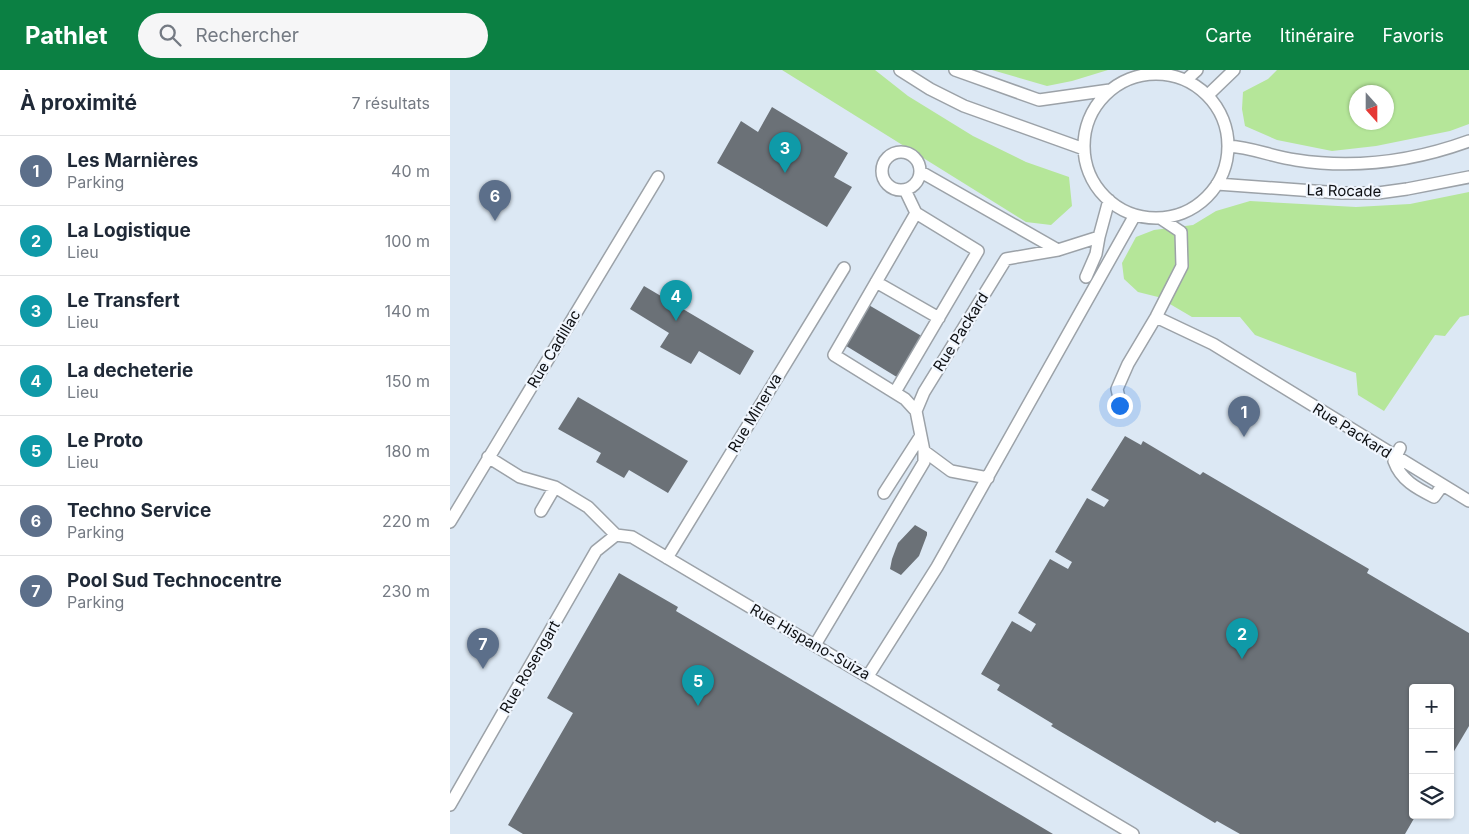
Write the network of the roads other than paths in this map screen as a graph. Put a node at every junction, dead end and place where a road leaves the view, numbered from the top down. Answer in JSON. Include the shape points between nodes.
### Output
{"nodes":[{"id":1,"x":900,"y":70,"type":"edge"},
{"id":2,"x":955,"y":70,"type":"edge"},
{"id":3,"x":1197,"y":70,"type":"edge"},
{"id":4,"x":1234,"y":70,"type":"edge"},
{"id":5,"x":1186,"y":80,"type":"junction"},
{"id":6,"x":1110,"y":90,"type":"junction"},
{"id":7,"x":1208,"y":95,"type":"junction"},
{"id":8,"x":1469,"y":141,"type":"edge"},
{"id":9,"x":1228,"y":146,"type":"junction"},
{"id":10,"x":1084,"y":149,"type":"junction"},
{"id":11,"x":921,"y":172,"type":"junction"},
{"id":12,"x":658,"y":177,"type":"dead end"},
{"id":13,"x":1469,"y":177,"type":"edge"},
{"id":14,"x":1217,"y":184,"type":"junction"},
{"id":15,"x":905,"y":190,"type":"junction"},
{"id":16,"x":1109,"y":200,"type":"junction"},
{"id":17,"x":916,"y":213,"type":"junction"},
{"id":18,"x":1135,"y":215,"type":"junction"},
{"id":19,"x":1160,"y":218,"type":"junction"},
{"id":20,"x":1099,"y":237,"type":"junction"},
{"id":21,"x":1058,"y":250,"type":"junction"},
{"id":22,"x":844,"y":268,"type":"dead end"},
{"id":23,"x":1086,"y":277,"type":"dead end"},
{"id":24,"x":876,"y":282,"type":"junction"},
{"id":25,"x":939,"y":318,"type":"junction"},
{"id":26,"x":1156,"y":318,"type":"junction"},
{"id":27,"x":895,"y":392,"type":"junction"},
{"id":28,"x":1120,"y":402,"type":"dead end"},
{"id":29,"x":916,"y":411,"type":"junction"},
{"id":30,"x":920,"y":437,"type":"junction"},
{"id":31,"x":924,"y":451,"type":"junction"},
{"id":32,"x":1398,"y":453,"type":"junction"},
{"id":33,"x":488,"y":457,"type":"junction"},
{"id":34,"x":988,"y":478,"type":"junction"},
{"id":35,"x":1442,"y":486,"type":"junction"},
{"id":36,"x":555,"y":487,"type":"junction"},
{"id":37,"x":884,"y":492,"type":"dead end"},
{"id":38,"x":1469,"y":501,"type":"edge"},
{"id":39,"x":540,"y":511,"type":"dead end"},
{"id":40,"x":450,"y":522,"type":"edge"},
{"id":41,"x":616,"y":534,"type":"junction"},
{"id":42,"x":667,"y":558,"type":"junction"},
{"id":43,"x":815,"y":645,"type":"junction"},
{"id":44,"x":868,"y":676,"type":"junction"},
{"id":45,"x":450,"y":805,"type":"edge"},
{"id":46,"x":1134,"y":834,"type":"edge"}],
"edges":[{"from":1,"to":10,"type":"lane","via":[[964,106]]},
{"from":2,"to":6,"type":"lane","via":[[1039,100]]},
{"from":3,"to":5,"type":"lane"},
{"from":4,"to":7,"type":"lane"},
{"from":5,"to":6,"type":"lane","via":[[1171,75],[1139,75]]},
{"from":5,"to":7,"type":"lane"},
{"from":6,"to":10,"type":"lane","via":[[1096,106],[1086,127]]},
{"from":7,"to":9,"type":"lane","via":[[1223,118]]},
{"from":8,"to":9,"type":"lane","name":"La Rocade","via":[[1412,158],[1334,163],[1295,160],[1243,146]]},
{"from":9,"to":14,"type":"lane","via":[[1226,166]]},
{"from":10,"to":16,"type":"lane","via":[[1091,177]]},
{"from":11,"to":15,"type":"lane","via":[[914,186]]},
{"from":11,"to":15,"type":"lane","via":[[911,154],[898,152],[887,159],[882,171],[885,181],[895,189]]},
{"from":11,"to":21,"type":"lane"},
{"from":12,"to":33,"type":"lane","name":"Rue Cadillac"},
{"from":13,"to":14,"type":"lane","name":"La Rocade","via":[[1378,193]]},
{"from":14,"to":19,"type":"lane","via":[[1204,200],[1187,211]]},
{"from":15,"to":17,"type":"lane"},
{"from":16,"to":18,"type":"lane"},
{"from":16,"to":20,"type":"lane"},
{"from":17,"to":24,"type":"lane"},
{"from":17,"to":25,"type":"lane","via":[[978,251]]},
{"from":18,"to":19,"type":"lane"},
{"from":18,"to":34,"type":"lane"},
{"from":19,"to":26,"type":"lane","via":[[1182,232],[1182,266]]},
{"from":20,"to":21,"type":"lane","name":"Rue Packard"},
{"from":20,"to":23,"type":"lane"},
{"from":21,"to":29,"type":"lane","name":"Rue Packard","via":[[1006,259],[924,392]]},
{"from":22,"to":42,"type":"lane","name":"Rue Minerva"},
{"from":24,"to":25,"type":"lane"},
{"from":24,"to":27,"type":"lane","via":[[834,355]]},
{"from":25,"to":27,"type":"lane"},
{"from":26,"to":28,"type":"lane","via":[[1116,389]]},
{"from":26,"to":32,"type":"lane","name":"Rue Packard","via":[[1212,344]]},
{"from":27,"to":29,"type":"lane"},
{"from":29,"to":30,"type":"lane"},
{"from":30,"to":31,"type":"lane"},
{"from":30,"to":37,"type":"lane"},
{"from":31,"to":34,"type":"lane","via":[[950,471]]},
{"from":31,"to":43,"type":"lane","via":[[924,462]]},
{"from":32,"to":35,"type":"lane","name":"Rue Packard"},
{"from":32,"to":35,"type":"lane","via":[[1394,461],[1399,474],[1415,487],[1434,499]]},
{"from":33,"to":36,"type":"lane","name":"Rue Hispano-Suiza","via":[[520,477]]},
{"from":33,"to":40,"type":"lane","name":"Rue Cadillac"},
{"from":34,"to":44,"type":"lane","via":[[937,567]]},
{"from":35,"to":38,"type":"lane","name":"Rue Packard"},
{"from":36,"to":39,"type":"lane"},
{"from":36,"to":41,"type":"lane","name":"Rue Hispano-Suiza","via":[[588,507]]},
{"from":41,"to":42,"type":"lane","name":"Rue Hispano-Suiza","via":[[632,537]]},
{"from":41,"to":45,"type":"lane","name":"Rue Rosengart","via":[[596,551]]},
{"from":42,"to":43,"type":"lane","name":"Rue Hispano-Suiza"},
{"from":43,"to":44,"type":"lane","name":"Rue Hispano-Suiza"},
{"from":44,"to":46,"type":"lane","name":"Rue Hispano-Suiza"}]}
